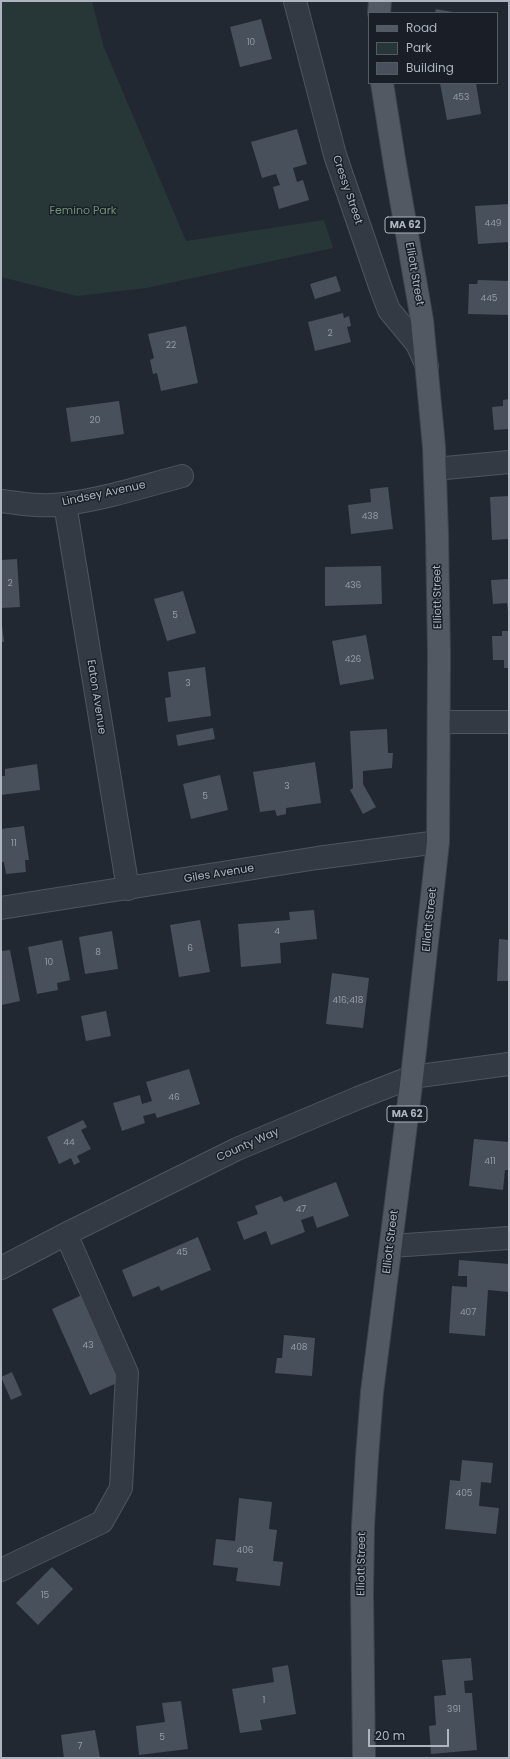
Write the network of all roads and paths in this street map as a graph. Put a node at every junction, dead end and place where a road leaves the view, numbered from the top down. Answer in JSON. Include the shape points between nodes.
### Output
{"nodes":[{"id":1,"x":296,"y":1,"type":"edge"},
{"id":2,"x":380,"y":1,"type":"edge"},
{"id":3,"x":380,"y":12,"type":"edge"},
{"id":4,"x":382,"y":84,"type":"edge"},
{"id":5,"x":428,"y":367,"type":"junction"},
{"id":6,"x":509,"y":462,"type":"edge"},
{"id":7,"x":435,"y":469,"type":"junction"},
{"id":8,"x":182,"y":476,"type":"dead end"},
{"id":9,"x":1,"y":501,"type":"edge"},
{"id":10,"x":65,"y":504,"type":"junction"},
{"id":11,"x":439,"y":722,"type":"junction"},
{"id":12,"x":509,"y":722,"type":"edge"},
{"id":13,"x":438,"y":842,"type":"junction"},
{"id":14,"x":128,"y":889,"type":"junction"},
{"id":15,"x":1,"y":908,"type":"edge"},
{"id":16,"x":509,"y":1064,"type":"edge"},
{"id":17,"x":412,"y":1078,"type":"junction"},
{"id":18,"x":66,"y":1234,"type":"junction"},
{"id":19,"x":509,"y":1238,"type":"edge"},
{"id":20,"x":391,"y":1246,"type":"junction"},
{"id":21,"x":1,"y":1268,"type":"edge"},
{"id":22,"x":1,"y":1570,"type":"edge"},
{"id":23,"x":364,"y":1758,"type":"edge"}],
"edges":[{"from":1,"to":5,"type":"street","name":"Cressy Street","via":[[335,155],[389,310],[417,344]]},
{"from":2,"to":3,"type":"main road"},
{"from":4,"to":5,"type":"main road","name":"Elliott Street","number":"MA 62"},
{"from":5,"to":7,"type":"main road","name":"Elliott Street","number":"MA 62"},
{"from":6,"to":7,"type":"street"},
{"from":7,"to":11,"type":"main road","name":"Elliott Street","number":"MA 62"},
{"from":8,"to":10,"type":"street","name":"Lindsey Avenue","via":[[112,495]]},
{"from":9,"to":10,"type":"street","name":"Lindsey Avenue"},
{"from":10,"to":14,"type":"street","name":"Eaton Avenue"},
{"from":11,"to":12,"type":"street"},
{"from":11,"to":13,"type":"main road","name":"Elliott Street","number":"MA 62"},
{"from":13,"to":14,"type":"street","name":"Giles Avenue","via":[[317,858]]},
{"from":13,"to":17,"type":"main road","name":"Elliott Street","number":"MA 62"},
{"from":14,"to":15,"type":"street","name":"Giles Avenue"},
{"from":16,"to":17,"type":"street","name":"County Way"},
{"from":17,"to":18,"type":"street","name":"County Way","via":[[237,1149]]},
{"from":17,"to":20,"type":"main road","name":"Elliott Street","number":"MA 62"},
{"from":18,"to":21,"type":"street","name":"County Way"},
{"from":18,"to":22,"type":"street","via":[[127,1373],[121,1488],[102,1522]]},
{"from":19,"to":20,"type":"street"},
{"from":20,"to":23,"type":"main road","name":"Elliott Street","number":"MA 62","via":[[372,1392],[362,1526]]}]}
